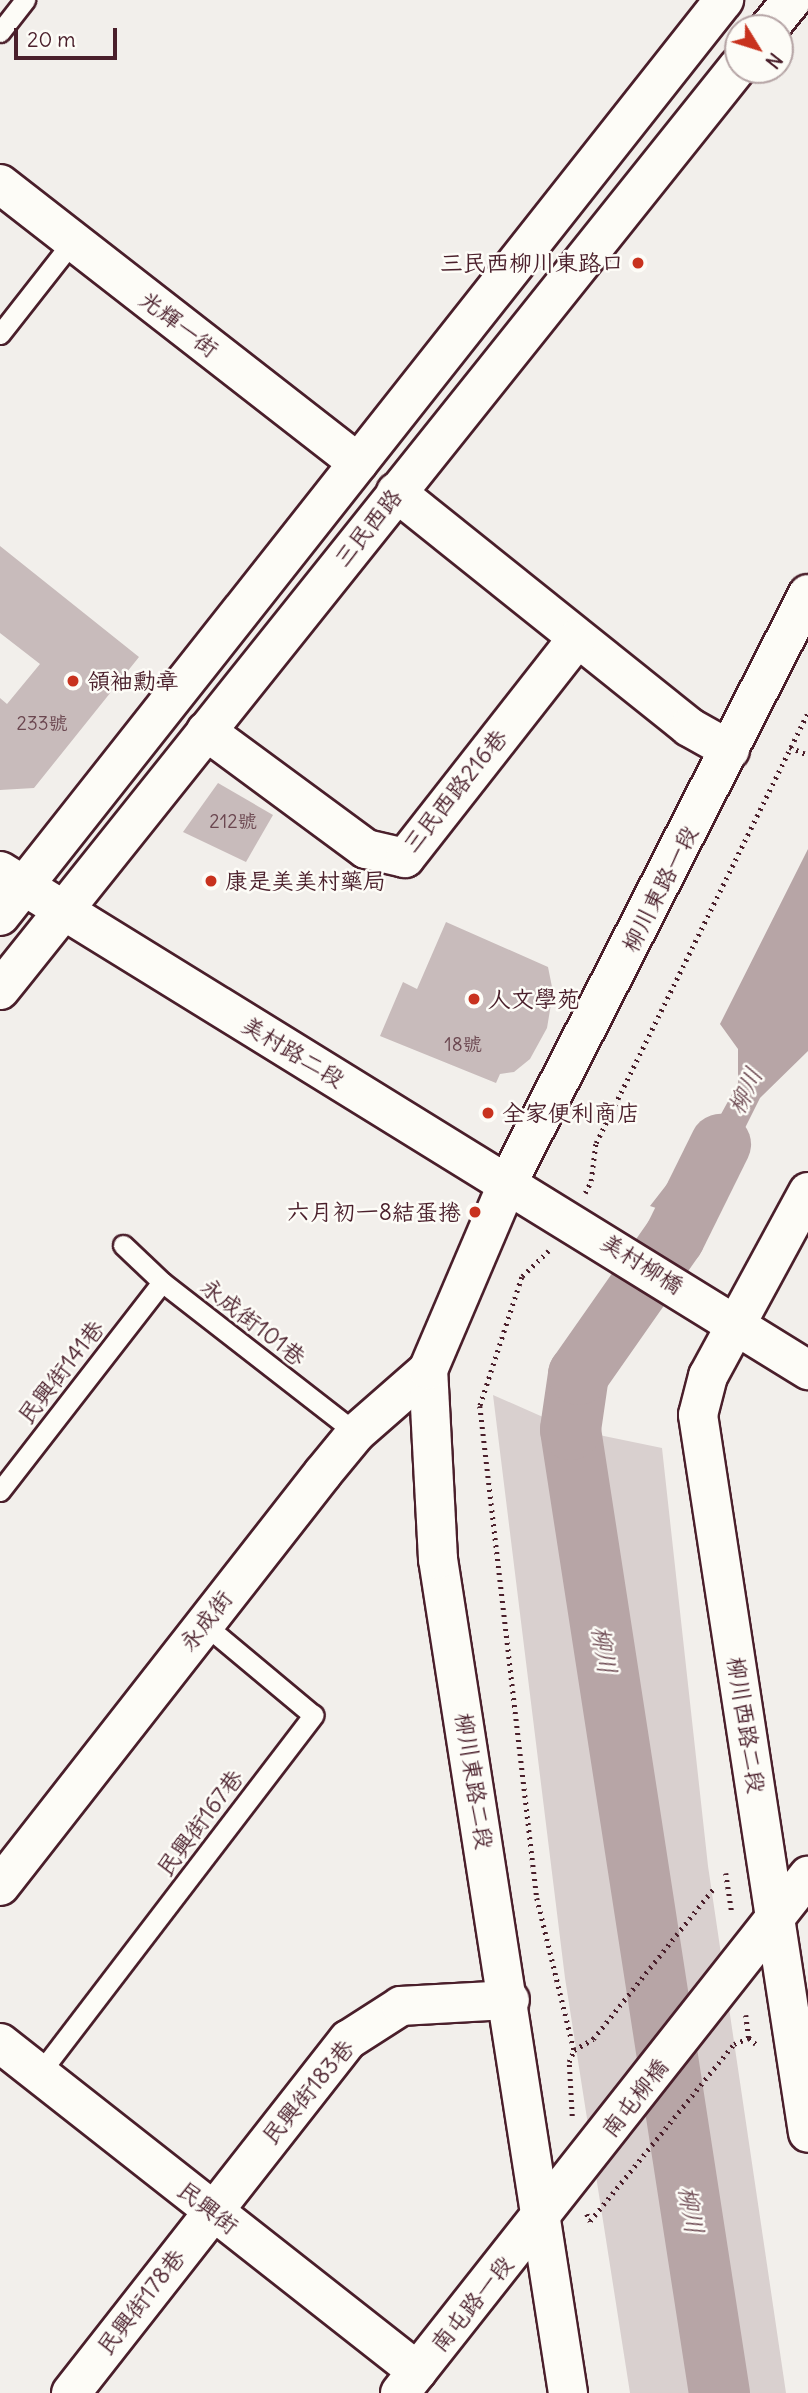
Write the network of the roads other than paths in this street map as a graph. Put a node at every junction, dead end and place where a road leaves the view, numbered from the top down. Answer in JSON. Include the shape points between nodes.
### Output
{"nodes":[{"id":1,"x":25,"y":0,"type":"edge"},
{"id":2,"x":724,"y":0,"type":"edge"},
{"id":3,"x":792,"y":0,"type":"edge"},
{"id":4,"x":780,"y":14,"type":"edge"},
{"id":5,"x":0,"y":32,"type":"edge"},
{"id":6,"x":724,"y":84,"type":"edge"},
{"id":7,"x":0,"y":184,"type":"edge"},
{"id":8,"x":73,"y":241,"type":"junction"},
{"id":9,"x":0,"y":334,"type":"edge"},
{"id":10,"x":358,"y":463,"type":"junction"},
{"id":11,"x":396,"y":492,"type":"junction"},
{"id":12,"x":808,"y":594,"type":"edge"},
{"id":13,"x":577,"y":639,"type":"junction"},
{"id":14,"x":206,"y":731,"type":"junction"},
{"id":15,"x":730,"y":750,"type":"junction"},
{"id":16,"x":12,"y":879,"type":"edge"},
{"id":17,"x":63,"y":912,"type":"junction"},
{"id":18,"x":0,"y":916,"type":"edge"},
{"id":19,"x":0,"y":990,"type":"edge"},
{"id":20,"x":508,"y":1182,"type":"junction"},
{"id":21,"x":808,"y":1192,"type":"edge"},
{"id":22,"x":588,"y":1230,"type":"joint"},
{"id":23,"x":123,"y":1245,"type":"dead end"},
{"id":24,"x":162,"y":1282,"type":"junction"},
{"id":25,"x":739,"y":1325,"type":"junction"},
{"id":26,"x":428,"y":1370,"type":"junction"},
{"id":27,"x":808,"y":1370,"type":"edge"},
{"id":28,"x":356,"y":1433,"type":"junction"},
{"id":29,"x":0,"y":1491,"type":"edge"},
{"id":30,"x":204,"y":1624,"type":"junction"},
{"id":31,"x":808,"y":1876,"type":"edge"},
{"id":32,"x":0,"y":1886,"type":"edge"},
{"id":33,"x":776,"y":1919,"type":"junction"},
{"id":34,"x":808,"y":1949,"type":"edge"},
{"id":35,"x":510,"y":2000,"type":"junction"},
{"id":36,"x":0,"y":2043,"type":"edge"},
{"id":37,"x":39,"y":2074,"type":"junction"},
{"id":38,"x":808,"y":2133,"type":"edge"},
{"id":39,"x":212,"y":2210,"type":"junction"},
{"id":40,"x":544,"y":2214,"type":"junction"},
{"id":41,"x":409,"y":2382,"type":"edge"},
{"id":42,"x":71,"y":2393,"type":"edge"},
{"id":43,"x":568,"y":2393,"type":"edge"}],
"edges":[{"from":1,"to":5,"type":"lane"},
{"from":2,"to":10,"type":"street","name":"三民西路"},
{"from":3,"to":4,"type":"street"},
{"from":6,"to":11,"type":"street","name":"三民西路"},
{"from":7,"to":8,"type":"street","name":"光輝一街"},
{"from":8,"to":9,"type":"lane"},
{"from":8,"to":10,"type":"street","name":"光輝一街"},
{"from":10,"to":16,"type":"street","name":"三民西路"},
{"from":11,"to":13,"type":"street"},
{"from":11,"to":14,"type":"street","name":"三民西路"},
{"from":12,"to":15,"type":"street","name":"柳川東路一段"},
{"from":13,"to":14,"type":"street","name":"三民西路216巷","via":[[404,858],[366,849]]},
{"from":13,"to":15,"type":"street","via":[[689,727]]},
{"from":14,"to":17,"type":"street","name":"三民西路"},
{"from":15,"to":20,"type":"street","name":"柳川東路一段"},
{"from":16,"to":17,"type":"street","name":"美村路二段"},
{"from":16,"to":18,"type":"street","name":"三民西路"},
{"from":17,"to":19,"type":"street","name":"三民西路"},
{"from":17,"to":20,"type":"street","name":"美村路二段"},
{"from":20,"to":22,"type":"street","name":"美村路二段"},
{"from":20,"to":26,"type":"street","name":"柳川東路二段"},
{"from":21,"to":25,"type":"street","name":"柳川西路二段"},
{"from":22,"to":25,"type":"street","name":"美村柳橋"},
{"from":23,"to":24,"type":"lane","name":"永成街101巷"},
{"from":24,"to":28,"type":"lane","name":"永成街101巷"},
{"from":24,"to":29,"type":"lane","name":"民興街141巷"},
{"from":25,"to":27,"type":"street"},
{"from":25,"to":33,"type":"street","name":"柳川西路二段","via":[[708,1376],[698,1415]]},
{"from":26,"to":28,"type":"street","name":"永成街"},
{"from":26,"to":35,"type":"street","name":"柳川東路二段","via":[[438,1559]]},
{"from":28,"to":30,"type":"street","name":"永成街"},
{"from":30,"to":32,"type":"street","name":"永成街"},
{"from":30,"to":37,"type":"lane","name":"民興街167巷","via":[[313,1715]]},
{"from":31,"to":33,"type":"street"},
{"from":33,"to":34,"type":"street"},
{"from":33,"to":38,"type":"street","name":"柳川西路二段"},
{"from":33,"to":40,"type":"street","name":"南屯柳橋"},
{"from":35,"to":39,"type":"street","name":"民興街183巷","via":[[401,2006],[348,2040]]},
{"from":35,"to":40,"type":"street","name":"柳川東路二段"},
{"from":36,"to":37,"type":"street","name":"民興街"},
{"from":37,"to":39,"type":"street","name":"民興街"},
{"from":39,"to":41,"type":"street","name":"民興街"},
{"from":39,"to":42,"type":"street","name":"民興街178巷"},
{"from":40,"to":41,"type":"street","name":"南屯路一段"},
{"from":40,"to":43,"type":"street","name":"柳川東路二段"}]}
